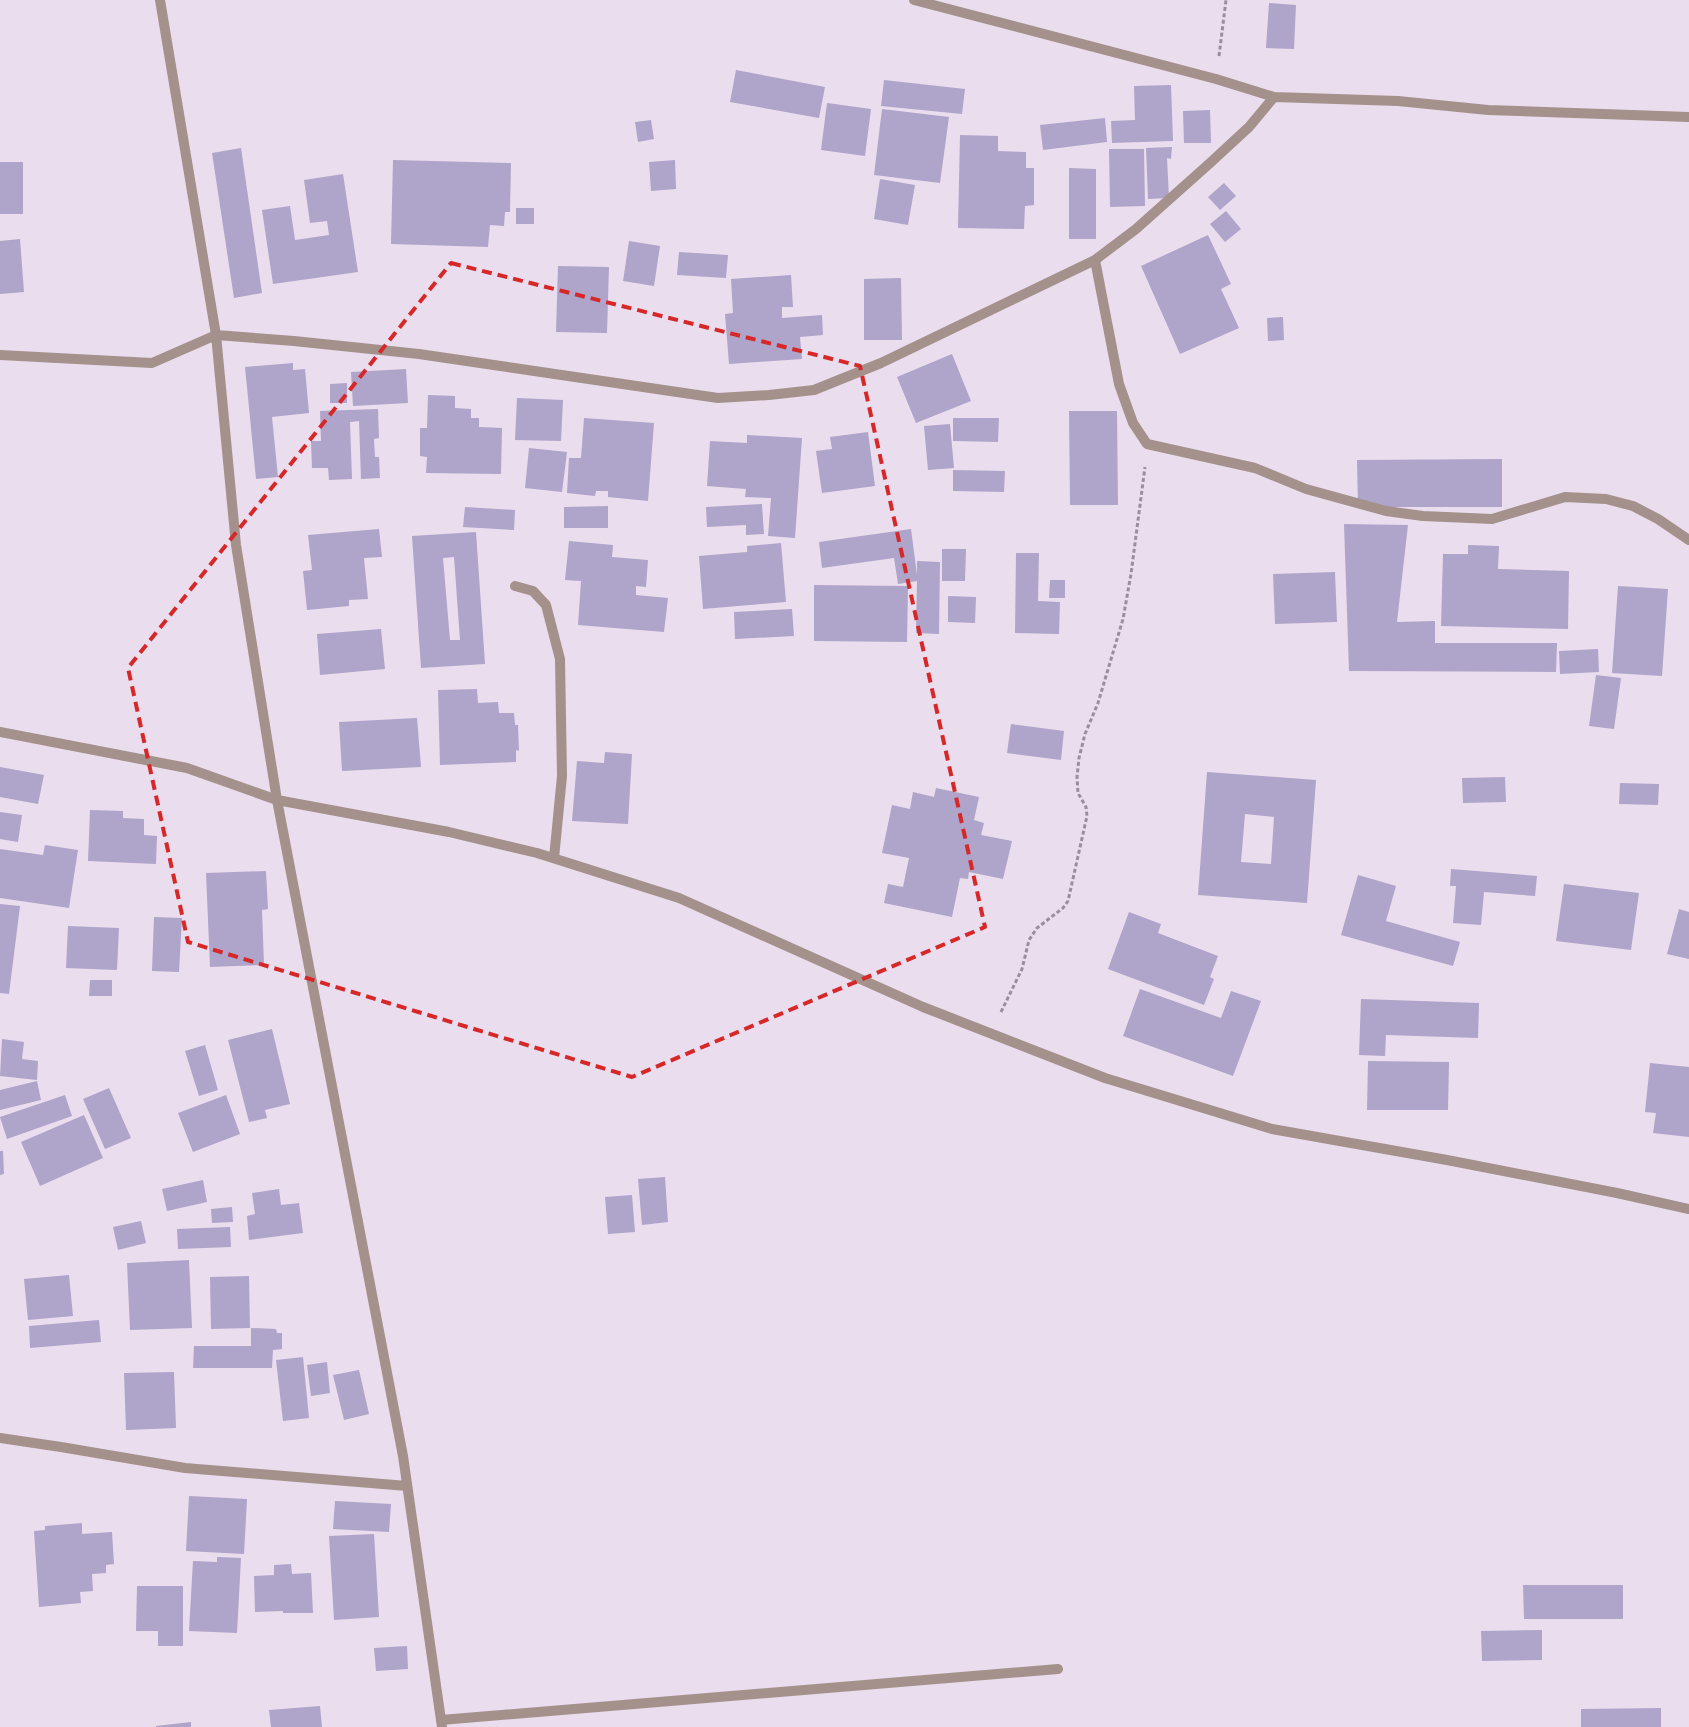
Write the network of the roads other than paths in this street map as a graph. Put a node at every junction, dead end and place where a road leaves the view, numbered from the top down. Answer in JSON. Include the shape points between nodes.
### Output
{"nodes":[{"id":1,"x":160,"y":0,"type":"edge"},
{"id":2,"x":914,"y":0,"type":"edge"},
{"id":3,"x":1274,"y":97,"type":"junction"},
{"id":4,"x":1689,"y":117,"type":"edge"},
{"id":5,"x":1095,"y":260,"type":"junction"},
{"id":6,"x":216,"y":335,"type":"junction"},
{"id":7,"x":0,"y":355,"type":"edge"},
{"id":8,"x":1689,"y":540,"type":"edge"},
{"id":9,"x":515,"y":586,"type":"dead end"},
{"id":10,"x":0,"y":732,"type":"edge"},
{"id":11,"x":277,"y":800,"type":"junction"},
{"id":12,"x":554,"y":858,"type":"junction"},
{"id":13,"x":1689,"y":1209,"type":"edge"},
{"id":14,"x":0,"y":1438,"type":"edge"},
{"id":15,"x":407,"y":1486,"type":"junction"},
{"id":16,"x":1058,"y":1669,"type":"dead end"},
{"id":17,"x":441,"y":1724,"type":"edge"}],
"edges":[{"from":1,"to":6,"type":"street"},
{"from":2,"to":3,"type":"street"},
{"from":3,"to":4,"type":"street","via":[[1398,102],[1488,110]]},
{"from":3,"to":5,"type":"street","via":[[1249,127],[1210,163],[1136,229]]},
{"from":5,"to":6,"type":"street","via":[[873,366],[814,390],[769,396],[718,398],[419,354]]},
{"from":5,"to":8,"type":"street","via":[[1118,384],[1133,423],[1147,444],[1255,468],[1349,502],[1423,516],[1492,518],[1565,497],[1606,498],[1633,506]]},
{"from":6,"to":7,"type":"street","via":[[152,363]]},
{"from":6,"to":11,"type":"street","via":[[236,545]]},
{"from":9,"to":12,"type":"street","via":[[533,591],[546,605],[560,659],[562,776]]},
{"from":10,"to":11,"type":"street","via":[[187,768]]},
{"from":11,"to":12,"type":"street","via":[[449,832]]},
{"from":11,"to":15,"type":"street"},
{"from":12,"to":13,"type":"street","via":[[679,898],[923,1007],[1105,1078],[1272,1129],[1447,1160]]},
{"from":14,"to":15,"type":"street","via":[[185,1468]]},
{"from":15,"to":17,"type":"street"},
{"from":16,"to":17,"type":"street"}]}
